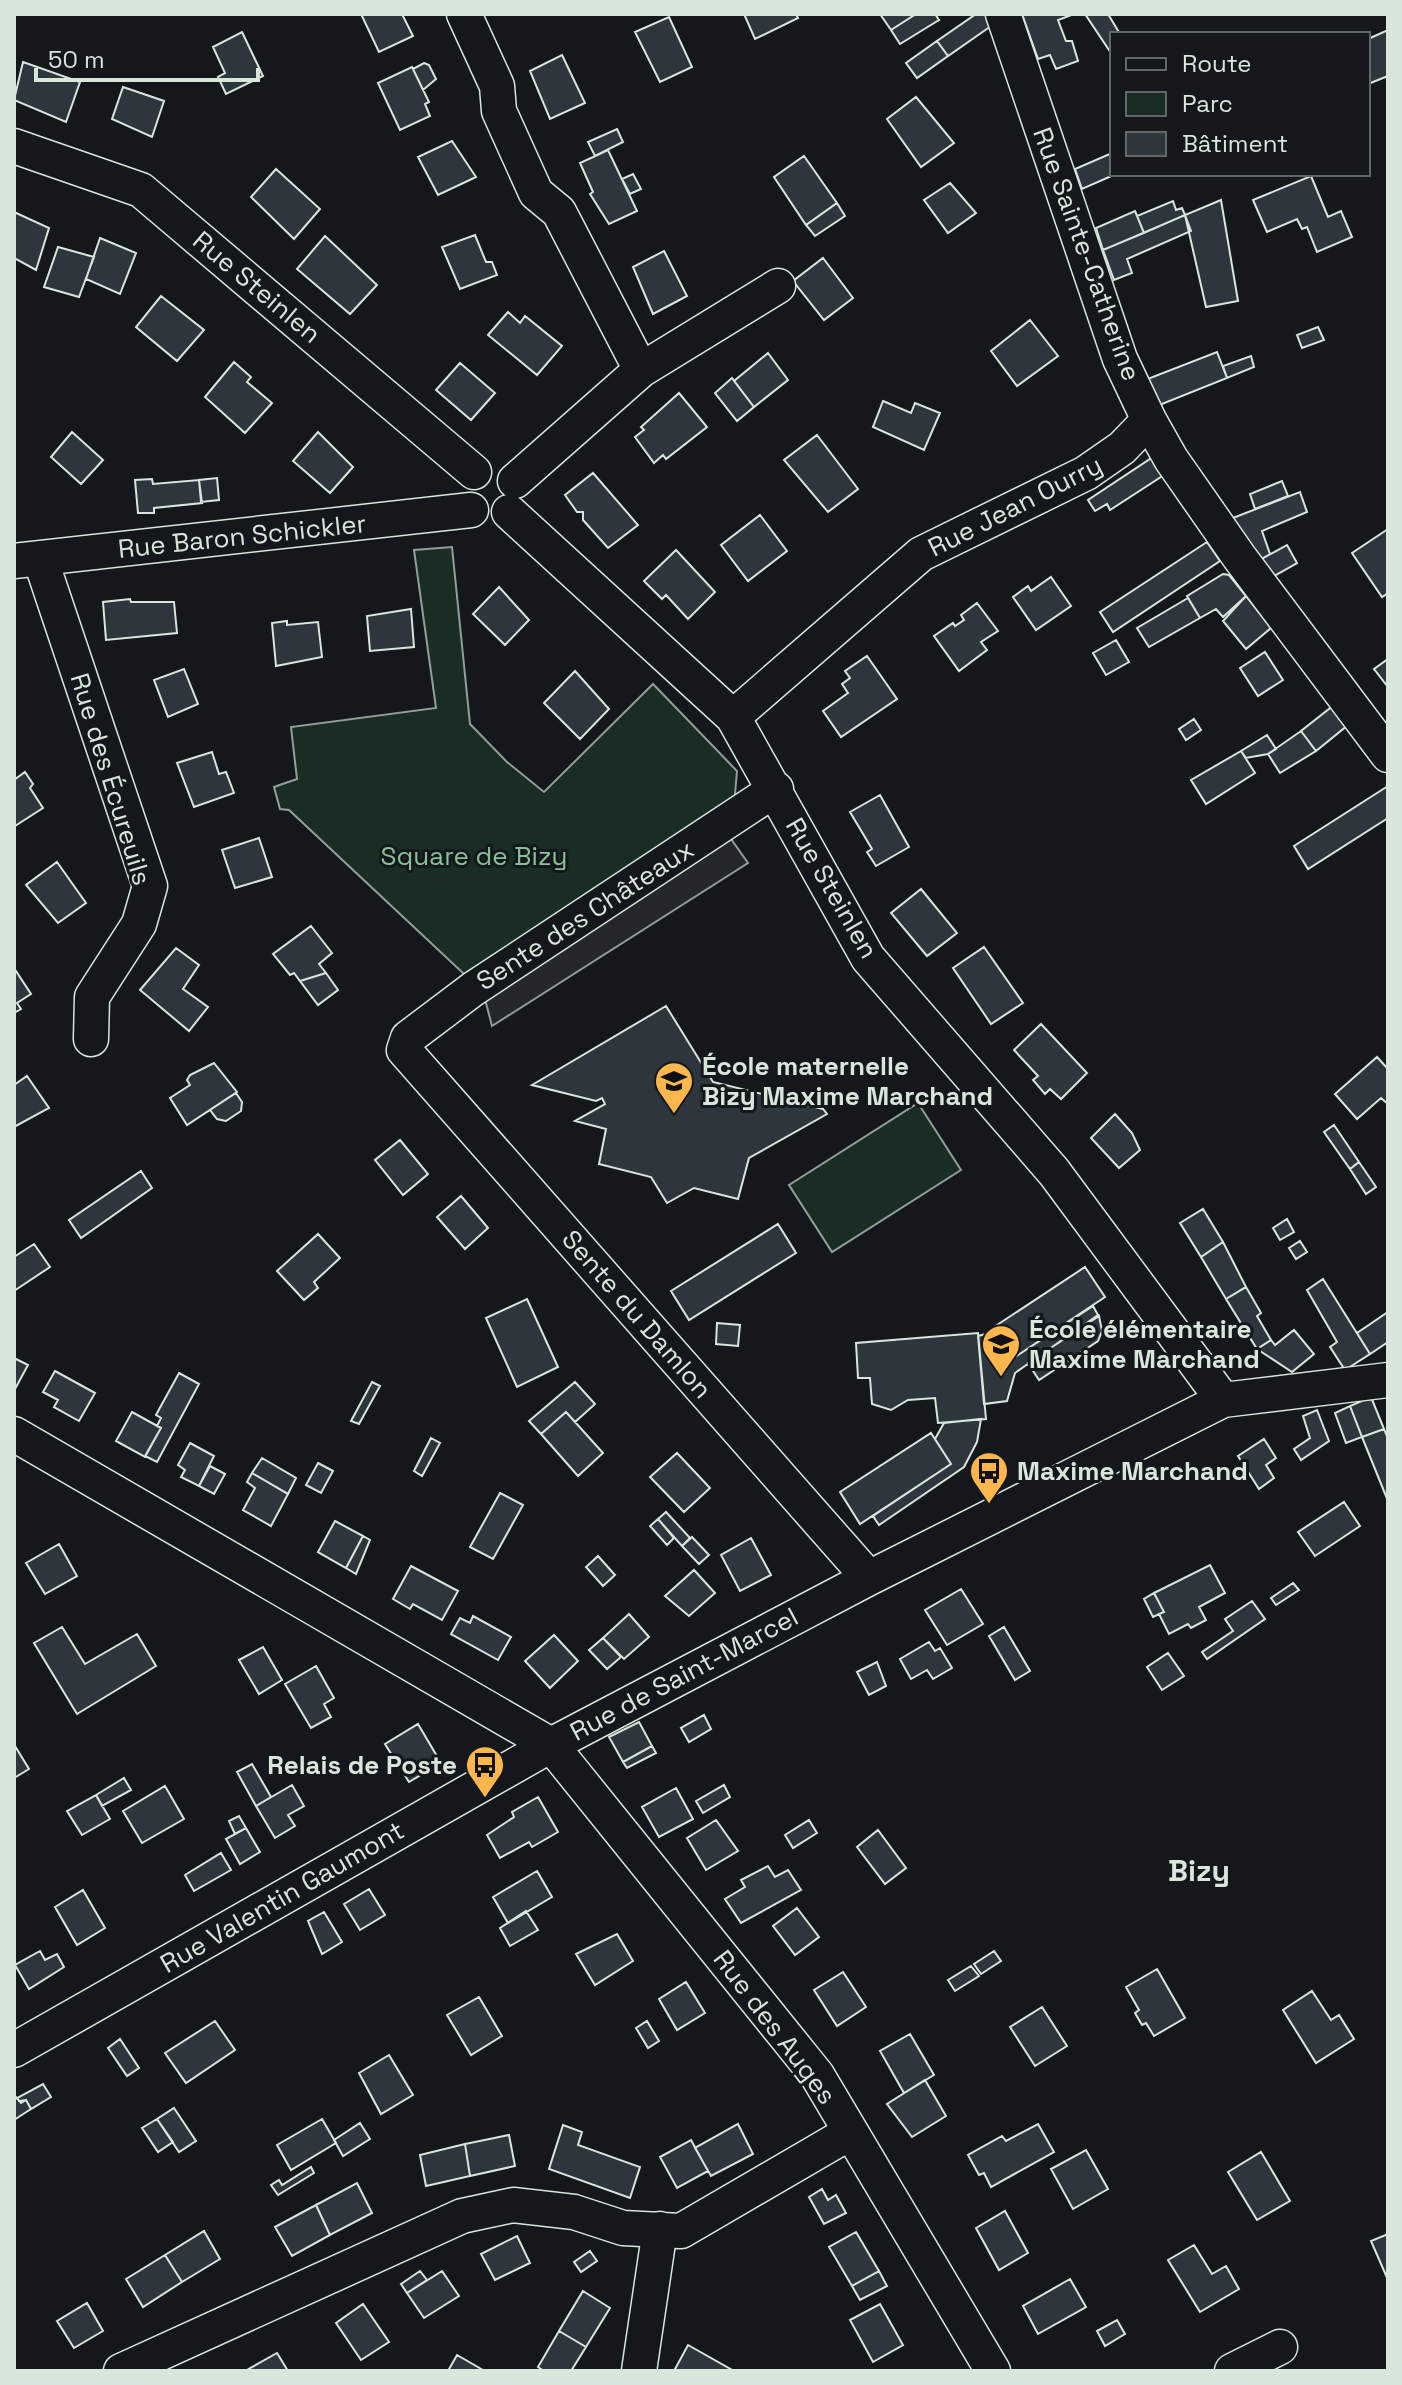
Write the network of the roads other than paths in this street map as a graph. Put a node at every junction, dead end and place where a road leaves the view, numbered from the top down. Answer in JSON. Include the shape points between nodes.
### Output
{"nodes":[{"id":1,"x":464,"y":14,"type":"edge"},
{"id":2,"x":1003,"y":14,"type":"edge"},
{"id":3,"x":14,"y":146,"type":"edge"},
{"id":4,"x":778,"y":286,"type":"dead end"},
{"id":5,"x":641,"y":370,"type":"junction"},
{"id":6,"x":1149,"y":420,"type":"junction"},
{"id":7,"x":474,"y":472,"type":"junction"},
{"id":8,"x":512,"y":496,"type":"junction"},
{"id":9,"x":471,"y":510,"type":"junction"},
{"id":10,"x":27,"y":560,"type":"edge"},
{"id":11,"x":733,"y":717,"type":"junction"},
{"id":12,"x":1388,"y":755,"type":"edge"},
{"id":13,"x":776,"y":789,"type":"junction"},
{"id":14,"x":91,"y":1039,"type":"dead end"},
{"id":15,"x":404,"y":1050,"type":"joint"},
{"id":16,"x":1388,"y":1380,"type":"edge"},
{"id":17,"x":1223,"y":1400,"type":"junction"},
{"id":18,"x":14,"y":1434,"type":"edge"},
{"id":19,"x":869,"y":1578,"type":"junction"},
{"id":20,"x":551,"y":1745,"type":"junction"},
{"id":21,"x":14,"y":2050,"type":"edge"},
{"id":22,"x":851,"y":2132,"type":"junction"},
{"id":23,"x":660,"y":2229,"type":"junction"},
{"id":24,"x":1280,"y":2347,"type":"dead end"},
{"id":25,"x":121,"y":2371,"type":"edge"},
{"id":26,"x":639,"y":2371,"type":"edge"},
{"id":27,"x":993,"y":2371,"type":"edge"},
{"id":28,"x":1232,"y":2371,"type":"edge"}],
"edges":[{"from":1,"to":5,"type":"street","via":[[536,193],[559,212]]},
{"from":2,"to":6,"type":"street","name":"Rue Sainte-Catherine","via":[[1120,359]]},
{"from":3,"to":7,"type":"street","name":"Rue Steinlen","via":[[141,190]]},
{"from":4,"to":5,"type":"street"},
{"from":5,"to":8,"type":"street"},
{"from":6,"to":11,"type":"street","name":"Rue Jean Ourry","via":[[1122,448],[1086,473],[921,554]]},
{"from":6,"to":12,"type":"street","name":"Rue Sainte-Catherine","via":[[1240,558]]},
{"from":7,"to":8,"type":"street","via":[[497,467]]},
{"from":7,"to":9,"type":"street","via":[[465,490]]},
{"from":8,"to":9,"type":"street","via":[[490,519]]},
{"from":8,"to":11,"type":"street","name":"Rue Steinlen"},
{"from":9,"to":10,"type":"street","name":"Rue Baron Schickler"},
{"from":10,"to":14,"type":"street","name":"Rue des Écureuils","via":[[150,886],[139,924],[92,997]]},
{"from":11,"to":13,"type":"street","name":"Rue Steinlen"},
{"from":13,"to":15,"type":"street","name":"Sente des Châteaux","via":[[473,989],[408,1038]]},
{"from":13,"to":17,"type":"street","name":"Rue Steinlen","via":[[868,958],[1054,1172]]},
{"from":15,"to":19,"type":"street","name":"Sente du Damlon"},
{"from":16,"to":17,"type":"street","name":"Rue de Saint-Marcel"},
{"from":17,"to":19,"type":"street","name":"Rue de Saint-Marcel"},
{"from":18,"to":20,"type":"street","name":"Rue de Saint-Marcel"},
{"from":19,"to":20,"type":"street","name":"Rue de Saint-Marcel"},
{"from":20,"to":21,"type":"street","name":"Rue Valentin Gaumont"},
{"from":20,"to":22,"type":"street","name":"Rue des Auges","via":[[817,2075]]},
{"from":22,"to":23,"type":"street","via":[[681,2231]]},
{"from":22,"to":27,"type":"street","name":"Rue des Auges"},
{"from":23,"to":25,"type":"street","via":[[623,2228],[574,2212],[513,2205],[462,2216]]},
{"from":23,"to":26,"type":"street"},
{"from":24,"to":28,"type":"street"}]}
